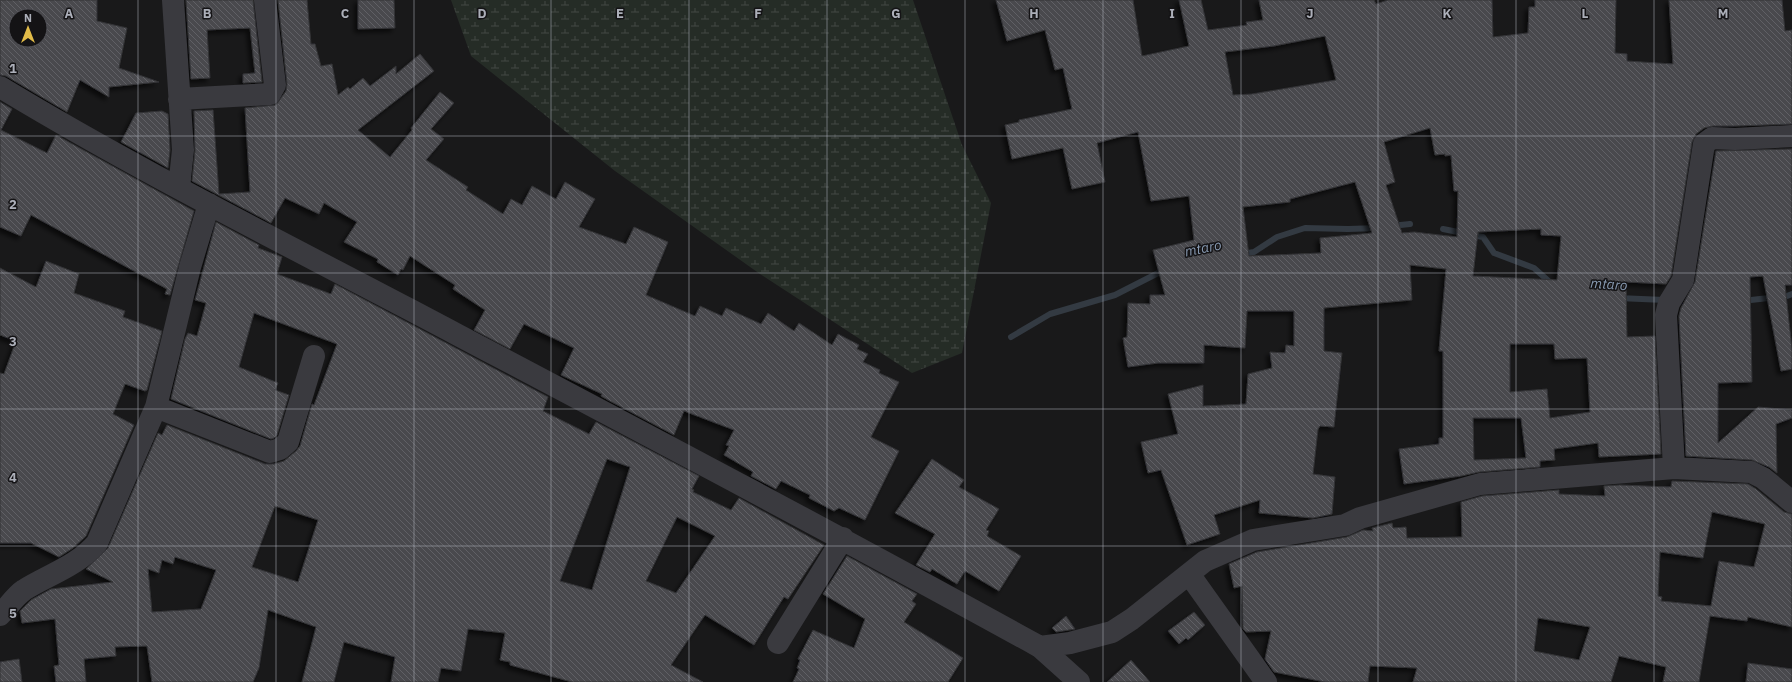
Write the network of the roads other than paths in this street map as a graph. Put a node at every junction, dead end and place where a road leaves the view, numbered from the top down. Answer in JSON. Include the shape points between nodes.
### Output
{"nodes":[{"id":1,"x":173,"y":0,"type":"edge"},
{"id":2,"x":265,"y":0,"type":"edge"},
{"id":3,"x":0,"y":87,"type":"edge"},
{"id":4,"x":179,"y":99,"type":"junction"},
{"id":5,"x":1792,"y":136,"type":"edge"},
{"id":6,"x":179,"y":188,"type":"junction"},
{"id":7,"x":209,"y":204,"type":"junction"},
{"id":8,"x":314,"y":356,"type":"dead end"},
{"id":9,"x":156,"y":407,"type":"junction"},
{"id":10,"x":1674,"y":468,"type":"junction"},
{"id":11,"x":1792,"y":502,"type":"edge"},
{"id":12,"x":843,"y":538,"type":"junction"},
{"id":13,"x":1189,"y":574,"type":"junction"},
{"id":14,"x":0,"y":614,"type":"edge"},
{"id":15,"x":778,"y":642,"type":"dead end"},
{"id":16,"x":1040,"y":647,"type":"junction"},
{"id":17,"x":1078,"y":682,"type":"edge"},
{"id":18,"x":1266,"y":682,"type":"edge"}],
"edges":[{"from":1,"to":4,"type":"street"},
{"from":2,"to":4,"type":"street","via":[[275,85],[273,91],[270,94]]},
{"from":3,"to":6,"type":"street"},
{"from":4,"to":6,"type":"street","via":[[182,150]]},
{"from":5,"to":10,"type":"street","via":[[1712,138],[1704,144],[1683,280],[1672,298],[1666,315]]},
{"from":6,"to":7,"type":"street"},
{"from":7,"to":9,"type":"street","via":[[190,267]]},
{"from":7,"to":12,"type":"street"},
{"from":8,"to":9,"type":"street","via":[[288,442],[280,449],[270,452]]},
{"from":9,"to":14,"type":"street","via":[[97,542],[75,563],[23,591]]},
{"from":10,"to":11,"type":"street","via":[[1750,472],[1763,478]]},
{"from":10,"to":13,"type":"street","via":[[1480,484],[1360,518],[1345,525],[1253,540],[1205,561]]},
{"from":12,"to":15,"type":"street"},
{"from":12,"to":16,"type":"street"},
{"from":13,"to":16,"type":"street","via":[[1112,632]]},
{"from":13,"to":18,"type":"street"},
{"from":16,"to":17,"type":"street"}]}
